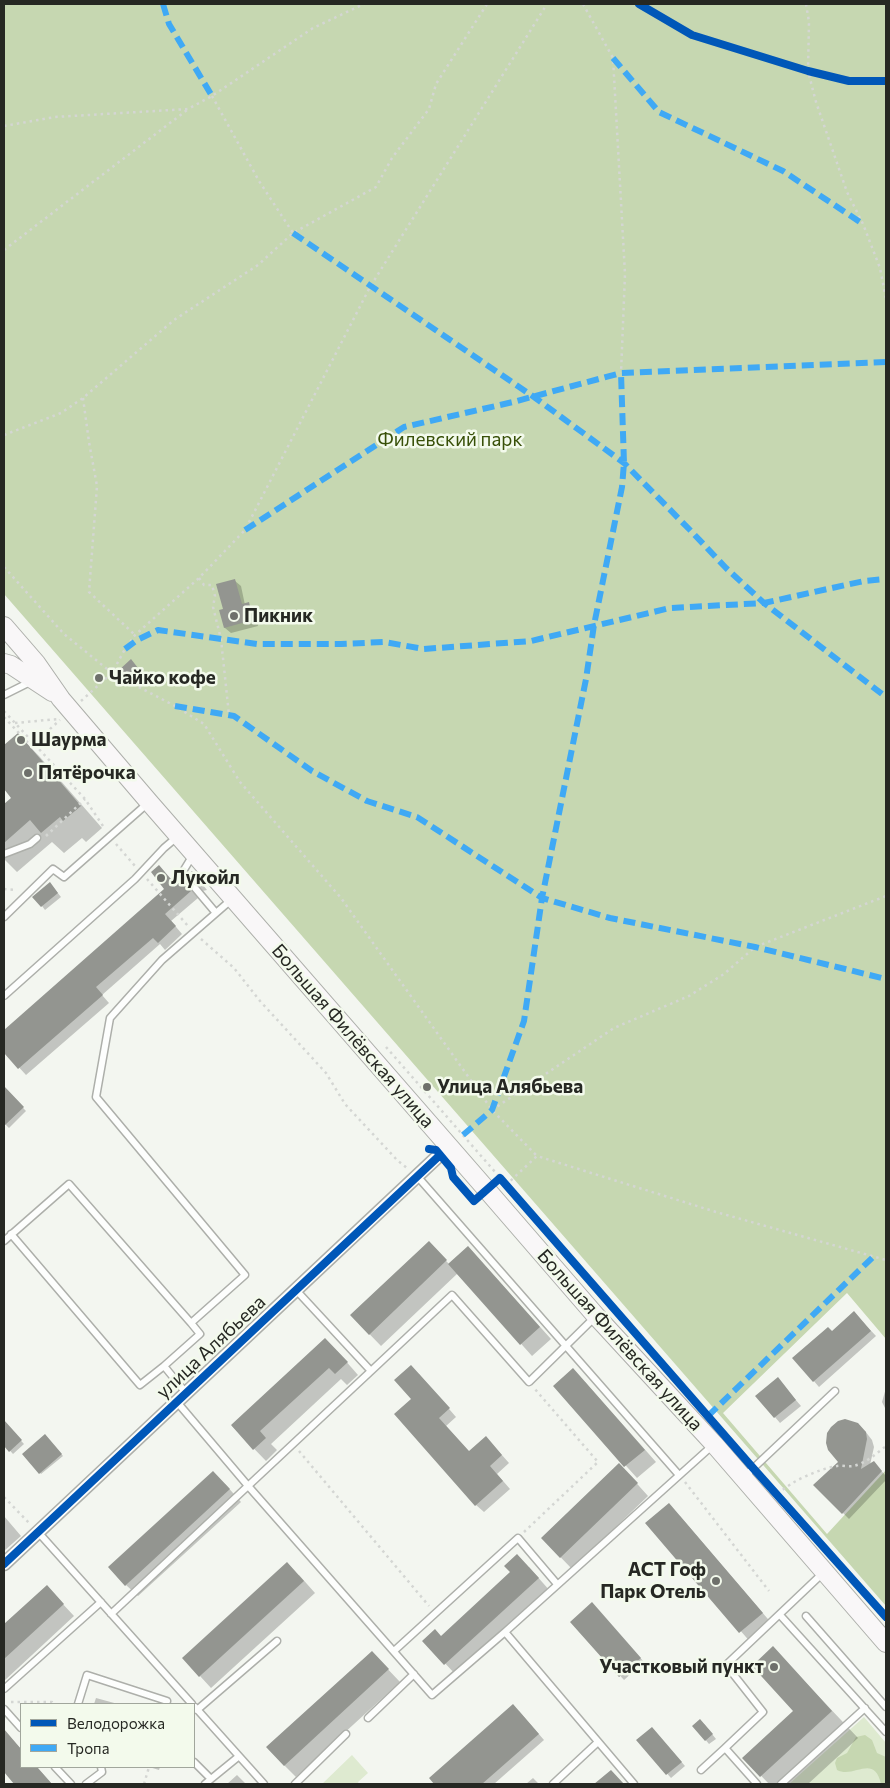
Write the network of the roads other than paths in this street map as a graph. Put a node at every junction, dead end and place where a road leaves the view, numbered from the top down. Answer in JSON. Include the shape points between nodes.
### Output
{"nodes":[{"id":1,"x":4,"y":626,"type":"edge"},
{"id":2,"x":4,"y":639,"type":"edge"},
{"id":3,"x":6,"y":661,"type":"edge"},
{"id":4,"x":35,"y":671,"type":"junction"},
{"id":5,"x":4,"y":695,"type":"edge"},
{"id":6,"x":148,"y":802,"type":"junction"},
{"id":7,"x":178,"y":836,"type":"junction"},
{"id":8,"x":37,"y":838,"type":"road end"},
{"id":9,"x":4,"y":854,"type":"edge"},
{"id":10,"x":194,"y":854,"type":"junction"},
{"id":11,"x":185,"y":877,"type":"dead end"},
{"id":12,"x":195,"y":888,"type":"dead end"},
{"id":13,"x":233,"y":898,"type":"junction"},
{"id":14,"x":216,"y":913,"type":"junction"},
{"id":15,"x":4,"y":917,"type":"edge"},
{"id":16,"x":4,"y":996,"type":"edge"},
{"id":17,"x":445,"y":1150,"type":"junction"},
{"id":18,"x":417,"y":1176,"type":"junction"},
{"id":19,"x":11,"y":1234,"type":"junction"},
{"id":20,"x":4,"y":1241,"type":"edge"},
{"id":21,"x":296,"y":1290,"type":"junction"},
{"id":22,"x":596,"y":1316,"type":"junction"},
{"id":23,"x":192,"y":1323,"type":"junction"},
{"id":24,"x":566,"y":1346,"type":"junction"},
{"id":25,"x":164,"y":1366,"type":"junction"},
{"id":26,"x":371,"y":1371,"type":"junction"},
{"id":27,"x":835,"y":1391,"type":"dead end"},
{"id":28,"x":181,"y":1397,"type":"junction"},
{"id":29,"x":714,"y":1444,"type":"junction"},
{"id":30,"x":679,"y":1474,"type":"junction"},
{"id":31,"x":743,"y":1478,"type":"junction"},
{"id":32,"x":249,"y":1487,"type":"junction"},
{"id":33,"x":38,"y":1532,"type":"junction"},
{"id":34,"x":4,"y":1564,"type":"edge"},
{"id":35,"x":824,"y":1571,"type":"junction"},
{"id":36,"x":557,"y":1584,"type":"junction"},
{"id":37,"x":101,"y":1602,"type":"junction"},
{"id":38,"x":111,"y":1614,"type":"junction"},
{"id":39,"x":780,"y":1615,"type":"junction"},
{"id":40,"x":806,"y":1616,"type":"dead end"},
{"id":41,"x":505,"y":1632,"type":"junction"},
{"id":42,"x":277,"y":1641,"type":"dead end"},
{"id":43,"x":886,"y":1643,"type":"edge"},
{"id":44,"x":394,"y":1651,"type":"junction"},
{"id":45,"x":414,"y":1674,"type":"junction"},
{"id":46,"x":4,"y":1689,"type":"edge"},
{"id":47,"x":78,"y":1703,"type":"edge"},
{"id":48,"x":166,"y":1703,"type":"edge"},
{"id":49,"x":190,"y":1703,"type":"edge"},
{"id":50,"x":195,"y":1706,"type":"edge"},
{"id":51,"x":886,"y":1707,"type":"edge"},
{"id":52,"x":4,"y":1708,"type":"edge"},
{"id":53,"x":195,"y":1708,"type":"edge"},
{"id":54,"x":864,"y":1708,"type":"junction"},
{"id":55,"x":368,"y":1718,"type":"dead end"},
{"id":56,"x":20,"y":1727,"type":"edge"},
{"id":57,"x":886,"y":1732,"type":"edge"},
{"id":58,"x":346,"y":1734,"type":"dead end"},
{"id":59,"x":598,"y":1742,"type":"junction"},
{"id":60,"x":724,"y":1748,"type":"junction"},
{"id":61,"x":238,"y":1757,"type":"junction"},
{"id":62,"x":195,"y":1763,"type":"edge"},
{"id":63,"x":56,"y":1768,"type":"edge"},
{"id":64,"x":100,"y":1768,"type":"edge"},
{"id":65,"x":701,"y":1770,"type":"dead end"},
{"id":66,"x":211,"y":1779,"type":"junction"},
{"id":67,"x":71,"y":1784,"type":"edge"},
{"id":68,"x":86,"y":1784,"type":"edge"},
{"id":69,"x":205,"y":1784,"type":"edge"},
{"id":70,"x":264,"y":1784,"type":"edge"},
{"id":71,"x":295,"y":1784,"type":"edge"},
{"id":72,"x":553,"y":1784,"type":"edge"},
{"id":73,"x":634,"y":1784,"type":"edge"},
{"id":74,"x":758,"y":1784,"type":"edge"},
{"id":75,"x":781,"y":1784,"type":"edge"}],
"edges":[{"from":1,"to":4,"type":"main road","name":"Большая Филёвская улица"},
{"from":2,"to":4,"type":"main road"},
{"from":3,"to":4,"type":"main road"},
{"from":4,"to":5,"type":"lane"},
{"from":4,"to":6,"type":"main road","name":"Большая Филёвская улица"},
{"from":6,"to":7,"type":"main road","name":"Большая Филёвская улица"},
{"from":6,"to":15,"type":"lane","via":[[64,877],[52,869]]},
{"from":7,"to":10,"type":"main road","name":"Большая Филёвская улица"},
{"from":7,"to":16,"type":"lane"},
{"from":8,"to":9,"type":"lane"},
{"from":10,"to":11,"type":"lane","via":[[182,873]]},
{"from":10,"to":13,"type":"main road","name":"Большая Филёвская улица"},
{"from":12,"to":14,"type":"lane"},
{"from":13,"to":14,"type":"lane"},
{"from":13,"to":17,"type":"main road","name":"Большая Филёвская улица"},
{"from":14,"to":23,"type":"lane","via":[[162,960],[110,1018],[96,1097],[245,1275]]},
{"from":17,"to":18,"type":"street","name":"улица Алябьева"},
{"from":17,"to":22,"type":"main road","name":"Большая Филёвская улица","via":[[494,1184]]},
{"from":18,"to":21,"type":"street","name":"улица Алябьева"},
{"from":18,"to":24,"type":"lane"},
{"from":19,"to":20,"type":"lane"},
{"from":19,"to":23,"type":"lane","via":[[69,1184]]},
{"from":19,"to":25,"type":"lane","via":[[140,1386]]},
{"from":21,"to":26,"type":"lane"},
{"from":21,"to":28,"type":"street","name":"улица Алябьева"},
{"from":22,"to":24,"type":"lane"},
{"from":22,"to":29,"type":"main road","name":"Большая Филёвская улица"},
{"from":23,"to":25,"type":"lane","via":[[200,1334]]},
{"from":24,"to":26,"type":"lane","via":[[529,1382],[452,1295]]},
{"from":24,"to":30,"type":"lane"},
{"from":25,"to":28,"type":"lane"},
{"from":26,"to":32,"type":"lane"},
{"from":27,"to":31,"type":"lane"},
{"from":28,"to":32,"type":"lane"},
{"from":28,"to":33,"type":"street","name":"улица Алябьева"},
{"from":29,"to":30,"type":"lane"},
{"from":29,"to":31,"type":"main road","name":"Большая Филёвская улица"},
{"from":30,"to":36,"type":"lane"},
{"from":31,"to":35,"type":"main road","name":"Большая Филёвская улица"},
{"from":32,"to":38,"type":"lane"},
{"from":32,"to":44,"type":"lane"},
{"from":33,"to":34,"type":"street","name":"улица Алябьева"},
{"from":33,"to":37,"type":"lane"},
{"from":35,"to":39,"type":"lane"},
{"from":35,"to":43,"type":"main road","name":"Большая Филёвская улица"},
{"from":36,"to":41,"type":"lane"},
{"from":36,"to":44,"type":"lane","via":[[518,1538]]},
{"from":37,"to":38,"type":"lane"},
{"from":37,"to":46,"type":"lane"},
{"from":38,"to":49,"type":"lane"},
{"from":39,"to":54,"type":"lane"},
{"from":39,"to":60,"type":"lane","via":[[726,1665],[763,1712]]},
{"from":40,"to":51,"type":"lane"},
{"from":41,"to":45,"type":"lane","via":[[432,1695]]},
{"from":41,"to":59,"type":"lane"},
{"from":42,"to":50,"type":"lane"},
{"from":44,"to":45,"type":"lane"},
{"from":45,"to":55,"type":"lane"},
{"from":47,"to":48,"type":"lane","via":[[87,1675]]},
{"from":52,"to":56,"type":"lane"},
{"from":53,"to":61,"type":"lane"},
{"from":54,"to":57,"type":"lane"},
{"from":54,"to":75,"type":"lane"},
{"from":58,"to":71,"type":"lane"},
{"from":59,"to":72,"type":"lane"},
{"from":59,"to":73,"type":"lane"},
{"from":60,"to":65,"type":"lane"},
{"from":60,"to":74,"type":"lane"},
{"from":61,"to":66,"type":"lane"},
{"from":61,"to":70,"type":"lane"},
{"from":62,"to":66,"type":"lane"},
{"from":63,"to":67,"type":"lane"},
{"from":64,"to":68,"type":"lane","via":[[102,1772]]},
{"from":66,"to":69,"type":"lane"}]}
